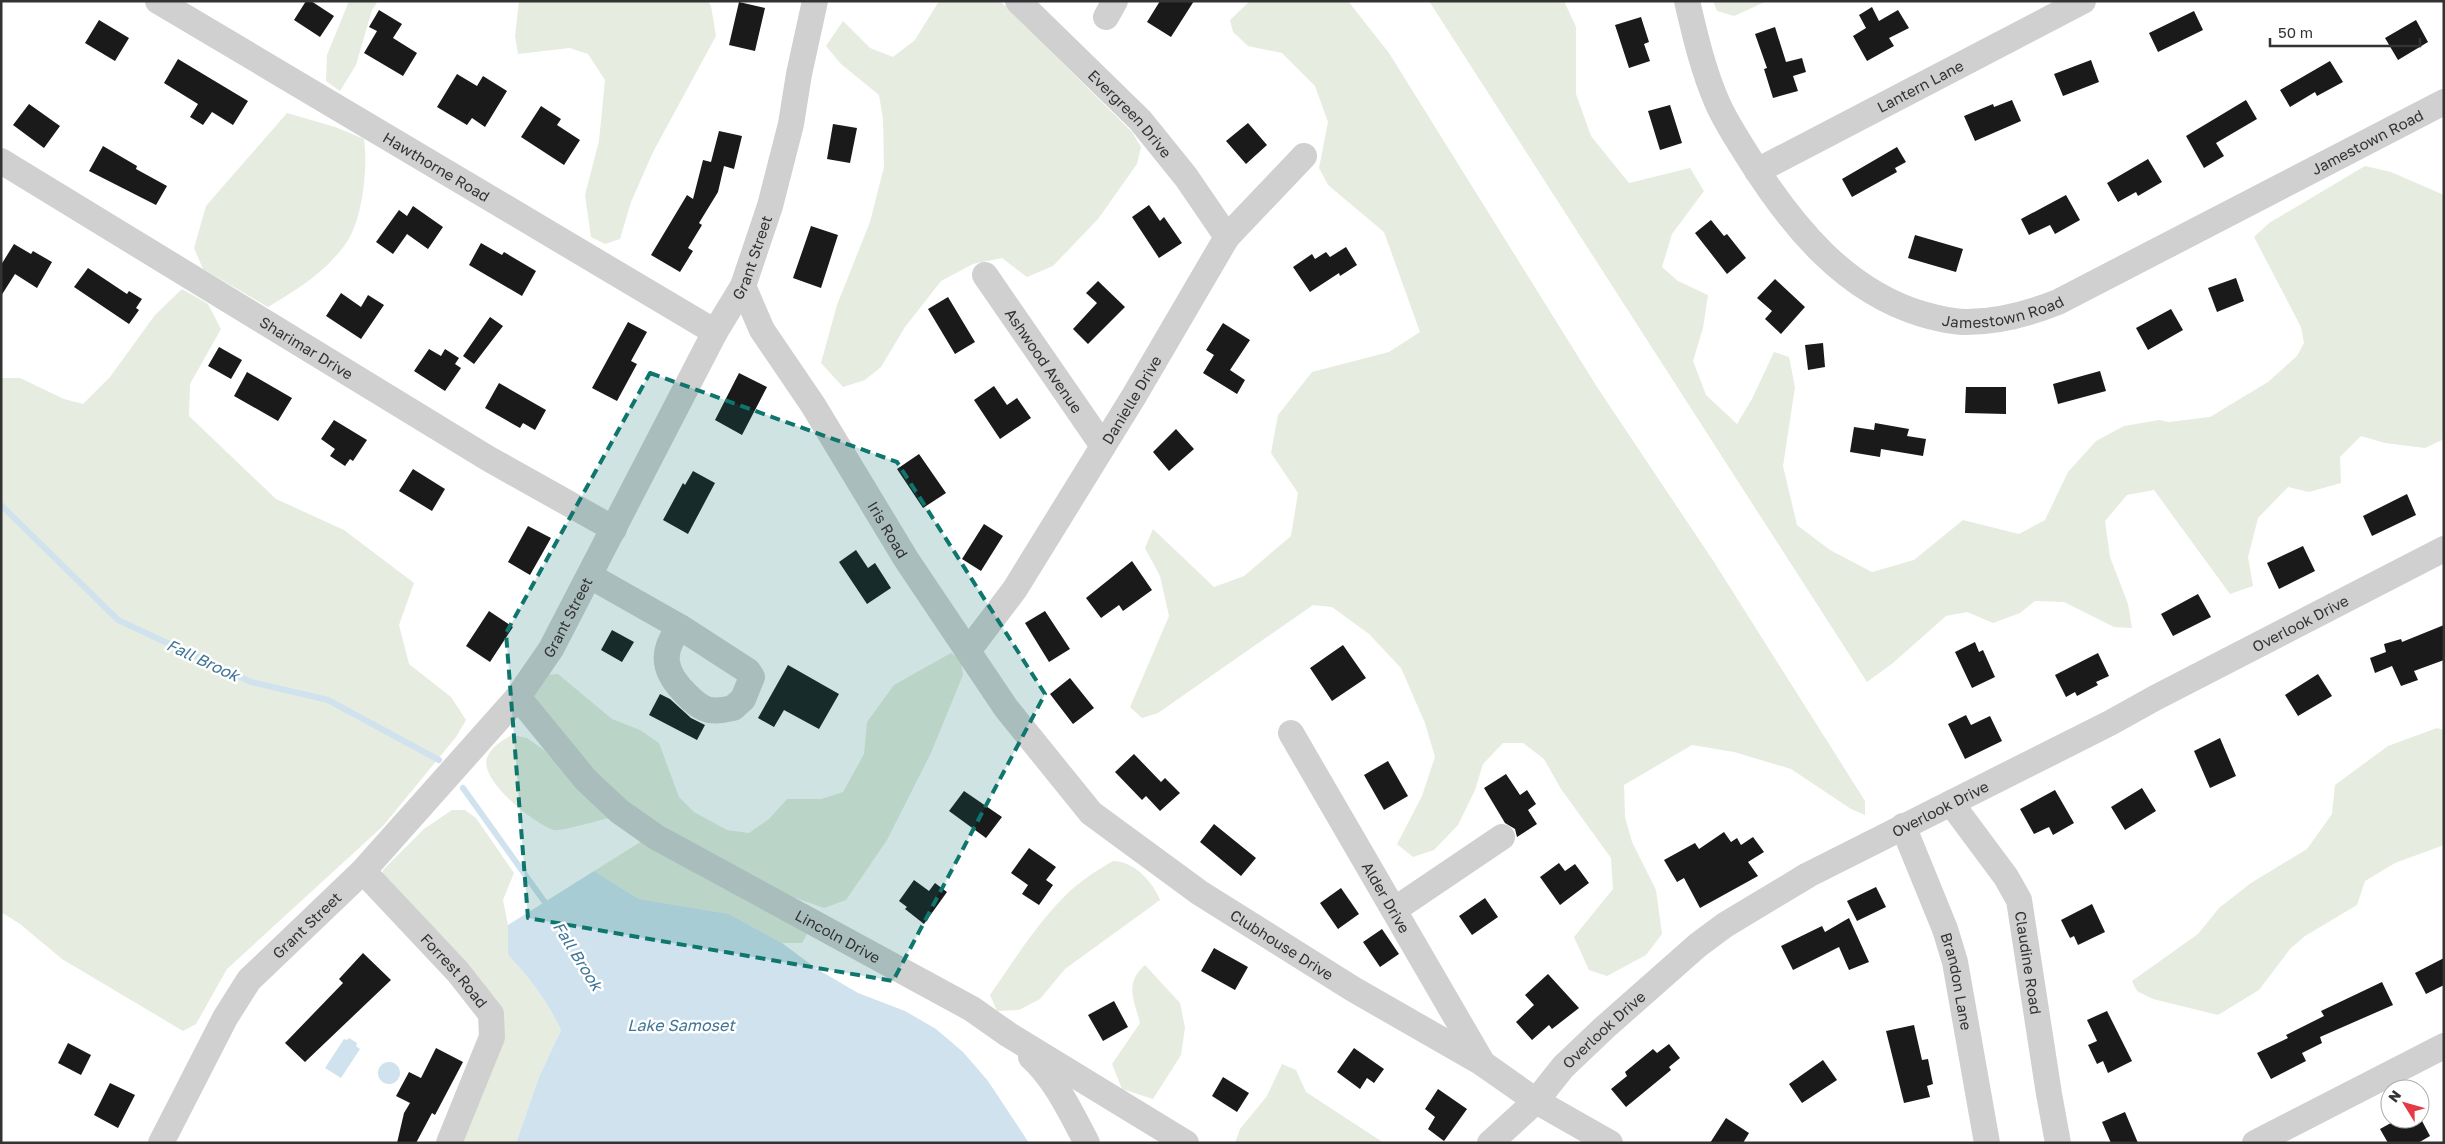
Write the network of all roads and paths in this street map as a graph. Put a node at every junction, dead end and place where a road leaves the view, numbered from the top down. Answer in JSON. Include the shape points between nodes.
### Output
{"nodes":[{"id":1,"x":158,"y":1,"type":"edge"},
{"id":2,"x":815,"y":1,"type":"edge"},
{"id":3,"x":1018,"y":1,"type":"edge"},
{"id":4,"x":1687,"y":1,"type":"edge"},
{"id":5,"x":2083,"y":1,"type":"edge"},
{"id":6,"x":2444,"y":102,"type":"edge"},
{"id":7,"x":1304,"y":156,"type":"dead end"},
{"id":8,"x":1,"y":161,"type":"edge"},
{"id":9,"x":1757,"y":171,"type":"junction"},
{"id":10,"x":1227,"y":237,"type":"junction"},
{"id":11,"x":985,"y":275,"type":"dead end"},
{"id":12,"x":743,"y":286,"type":"junction"},
{"id":13,"x":715,"y":332,"type":"junction"},
{"id":14,"x":1103,"y":446,"type":"junction"},
{"id":15,"x":614,"y":529,"type":"junction"},
{"id":16,"x":2444,"y":549,"type":"edge"},
{"id":17,"x":590,"y":576,"type":"junction"},
{"id":18,"x":680,"y":627,"type":"dead end"},
{"id":19,"x":968,"y":651,"type":"junction"},
{"id":20,"x":518,"y":697,"type":"junction"},
{"id":21,"x":1291,"y":733,"type":"dead end"},
{"id":22,"x":1050,"y":762,"type":"joint"},
{"id":23,"x":1951,"y":803,"type":"junction"},
{"id":24,"x":1903,"y":826,"type":"junction"},
{"id":25,"x":1502,"y":837,"type":"dead end"},
{"id":26,"x":363,"y":871,"type":"junction"},
{"id":27,"x":1394,"y":910,"type":"junction"},
{"id":28,"x":1009,"y":1035,"type":"junction"},
{"id":29,"x":2444,"y":1046,"type":"edge"},
{"id":30,"x":1482,"y":1063,"type":"junction"},
{"id":31,"x":1536,"y":1101,"type":"junction"},
{"id":32,"x":161,"y":1143,"type":"edge"},
{"id":33,"x":449,"y":1143,"type":"edge"},
{"id":34,"x":1087,"y":1143,"type":"edge"},
{"id":35,"x":1186,"y":1143,"type":"edge"},
{"id":36,"x":1490,"y":1143,"type":"edge"},
{"id":37,"x":1610,"y":1143,"type":"edge"},
{"id":38,"x":1987,"y":1143,"type":"edge"},
{"id":39,"x":2058,"y":1143,"type":"edge"},
{"id":40,"x":2255,"y":1143,"type":"edge"}],
"edges":[{"from":1,"to":13,"type":"street","name":"Hawthorne Road"},
{"from":2,"to":12,"type":"street","name":"Grant Street","via":[[791,124],[770,206]]},
{"from":3,"to":10,"type":"street","name":"Evergreen Drive","via":[[1140,120],[1186,177]]},
{"from":4,"to":9,"type":"street","name":"Jamestown Road","via":[[1702,62],[1716,101]]},
{"from":5,"to":9,"type":"street","name":"Lantern Lane"},
{"from":6,"to":9,"type":"street","name":"Jamestown Road","via":[[2058,302],[2024,315],[1990,321],[1940,319],[1877,296],[1814,245]]},
{"from":7,"to":10,"type":"street","name":"Danielle Drive"},
{"from":8,"to":15,"type":"street","name":"Sharimar Drive","via":[[489,459]]},
{"from":10,"to":14,"type":"street","name":"Danielle Drive"},
{"from":11,"to":14,"type":"street","name":"Ashwood Avenue"},
{"from":12,"to":13,"type":"street","name":"Grant Street"},
{"from":12,"to":19,"type":"street","name":"Iris Road","via":[[762,330]]},
{"from":13,"to":15,"type":"street","name":"Grant Street"},
{"from":14,"to":19,"type":"street","name":"Danielle Drive","via":[[1015,589]]},
{"from":15,"to":17,"type":"street","name":"Grant Street"},
{"from":16,"to":23,"type":"street","name":"Overlook Drive"},
{"from":17,"to":18,"type":"street"},
{"from":17,"to":20,"type":"street","name":"Grant Street","via":[[551,649]]},
{"from":19,"to":22,"type":"street","name":"Iris Road","via":[[1006,708]]},
{"from":20,"to":26,"type":"street","name":"Grant Street"},
{"from":20,"to":28,"type":"street","name":"Lincoln Drive","via":[[586,780],[619,811],[656,837],[972,1009]]},
{"from":21,"to":27,"type":"street","name":"Alder Drive"},
{"from":22,"to":30,"type":"street","name":"Clubhouse Drive","via":[[1091,813],[1163,868],[1353,988]]},
{"from":23,"to":24,"type":"street","name":"Overlook Drive"},
{"from":23,"to":39,"type":"street","name":"Claudine Road","via":[[2006,877],[2019,900]]},
{"from":24,"to":31,"type":"street","name":"Overlook Drive","via":[[1777,891],[1698,945],[1563,1067]]},
{"from":24,"to":38,"type":"street","name":"Brandon Lane","via":[[1955,962]]},
{"from":25,"to":27,"type":"street"},
{"from":26,"to":32,"type":"street","name":"Grant Street","via":[[249,980],[225,1018]]},
{"from":26,"to":33,"type":"street","name":"Forrest Road","via":[[458,972],[492,1014],[492,1037]]},
{"from":27,"to":30,"type":"street","name":"Alder Drive"},
{"from":28,"to":34,"type":"street","via":[[1041,1066]]},
{"from":28,"to":35,"type":"street","name":"Lincoln Drive"},
{"from":29,"to":40,"type":"street"},
{"from":30,"to":31,"type":"street","name":"Clubhouse Drive"},
{"from":31,"to":36,"type":"street","name":"Overlook Drive"},
{"from":31,"to":37,"type":"street","name":"Clubhouse Drive"}]}
